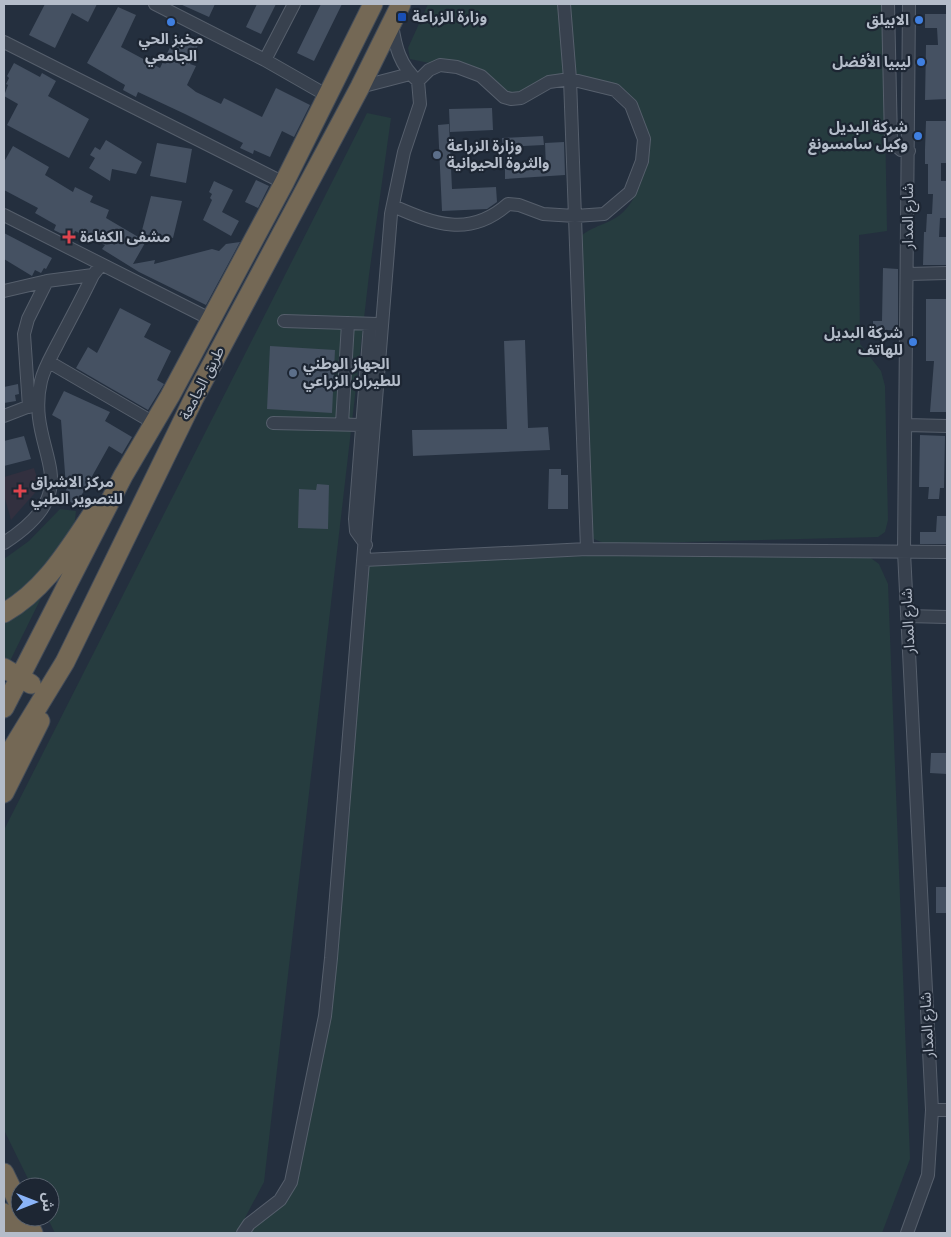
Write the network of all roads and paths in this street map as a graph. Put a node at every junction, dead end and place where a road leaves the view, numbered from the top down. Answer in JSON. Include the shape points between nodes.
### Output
{"nodes":[{"id":1,"x":155,"y":4,"type":"edge"},
{"id":2,"x":294,"y":4,"type":"edge"},
{"id":3,"x":373,"y":4,"type":"edge"},
{"id":4,"x":401,"y":4,"type":"edge"},
{"id":5,"x":564,"y":4,"type":"edge"},
{"id":6,"x":888,"y":4,"type":"edge"},
{"id":7,"x":909,"y":4,"type":"edge"},
{"id":8,"x":175,"y":9,"type":"edge"},
{"id":9,"x":392,"y":23,"type":"junction"},
{"id":10,"x":4,"y":42,"type":"edge"},
{"id":11,"x":265,"y":60,"type":"junction"},
{"id":12,"x":414,"y":78,"type":"junction"},
{"id":13,"x":570,"y":79,"type":"junction"},
{"id":14,"x":360,"y":86,"type":"junction"},
{"id":15,"x":328,"y":96,"type":"junction"},
{"id":16,"x":909,"y":151,"type":"junction"},
{"id":17,"x":284,"y":184,"type":"junction"},
{"id":18,"x":393,"y":206,"type":"junction"},
{"id":19,"x":4,"y":215,"type":"edge"},
{"id":20,"x":575,"y":216,"type":"junction"},
{"id":21,"x":97,"y":270,"type":"junction"},
{"id":22,"x":947,"y":273,"type":"edge"},
{"id":23,"x":908,"y":274,"type":"junction"},
{"id":24,"x":47,"y":280,"type":"junction"},
{"id":25,"x":4,"y":291,"type":"edge"},
{"id":26,"x":212,"y":320,"type":"junction"},
{"id":27,"x":284,"y":321,"type":"dead end"},
{"id":28,"x":348,"y":323,"type":"junction"},
{"id":29,"x":376,"y":324,"type":"junction"},
{"id":30,"x":49,"y":362,"type":"junction"},
{"id":31,"x":33,"y":405,"type":"junction"},
{"id":32,"x":4,"y":416,"type":"edge"},
{"id":33,"x":154,"y":424,"type":"junction"},
{"id":34,"x":274,"y":424,"type":"dead end"},
{"id":35,"x":342,"y":424,"type":"junction"},
{"id":36,"x":362,"y":424,"type":"junction"},
{"id":37,"x":906,"y":424,"type":"junction"},
{"id":38,"x":947,"y":426,"type":"edge"},
{"id":39,"x":123,"y":476,"type":"junction"},
{"id":40,"x":4,"y":543,"type":"edge"},
{"id":41,"x":366,"y":545,"type":"junction"},
{"id":42,"x":587,"y":548,"type":"junction"},
{"id":43,"x":904,"y":552,"type":"junction"},
{"id":44,"x":947,"y":552,"type":"edge"},
{"id":45,"x":364,"y":560,"type":"junction"},
{"id":46,"x":4,"y":612,"type":"edge"},
{"id":47,"x":907,"y":616,"type":"junction"},
{"id":48,"x":947,"y":617,"type":"edge"},
{"id":49,"x":65,"y":662,"type":"junction"},
{"id":50,"x":4,"y":668,"type":"edge"},
{"id":51,"x":21,"y":678,"type":"junction"},
{"id":52,"x":45,"y":692,"type":"junction"},
{"id":53,"x":4,"y":708,"type":"edge"},
{"id":54,"x":4,"y":762,"type":"edge"},
{"id":55,"x":4,"y":793,"type":"edge"},
{"id":56,"x":932,"y":1110,"type":"junction"},
{"id":57,"x":947,"y":1110,"type":"edge"},
{"id":58,"x":4,"y":1173,"type":"edge"},
{"id":59,"x":10,"y":1185,"type":"edge"},
{"id":60,"x":4,"y":1213,"type":"edge"},
{"id":61,"x":16,"y":1233,"type":"edge"},
{"id":62,"x":243,"y":1233,"type":"edge"},
{"id":63,"x":907,"y":1233,"type":"edge"}],
"edges":[{"from":1,"to":8,"type":"street"},
{"from":2,"to":11,"type":"street"},
{"from":3,"to":15,"type":"highway","name":"طريق الجامعة"},
{"from":4,"to":9,"type":"highway","name":"طريق الجامعة"},
{"from":5,"to":13,"type":"street"},
{"from":6,"to":16,"type":"street","via":[[891,141],[901,150]]},
{"from":7,"to":16,"type":"street","name":"شارع المدار"},
{"from":8,"to":11,"type":"street"},
{"from":9,"to":12,"type":"street","via":[[395,47]]},
{"from":9,"to":14,"type":"highway","name":"طريق الجامعة"},
{"from":10,"to":17,"type":"street"},
{"from":11,"to":15,"type":"street"},
{"from":12,"to":13,"type":"street","via":[[440,64],[481,76],[504,97],[511,99],[521,98],[549,82]]},
{"from":12,"to":14,"type":"street"},
{"from":12,"to":18,"type":"street","via":[[420,104],[404,152]]},
{"from":13,"to":20,"type":"street"},
{"from":13,"to":20,"type":"street","via":[[615,90],[630,105],[644,139],[642,161],[630,192],[604,214]]},
{"from":14,"to":49,"type":"highway","name":"طريق الجامعة","via":[[194,398]]},
{"from":15,"to":17,"type":"highway","name":"طريق الجامعة"},
{"from":16,"to":23,"type":"street","name":"شارع المدار"},
{"from":17,"to":26,"type":"highway","name":"طريق الجامعة"},
{"from":18,"to":20,"type":"street","via":[[431,222],[455,224],[479,222],[498,214],[508,204],[543,214]]},
{"from":18,"to":29,"type":"street"},
{"from":19,"to":21,"type":"street"},
{"from":20,"to":42,"type":"street"},
{"from":21,"to":24,"type":"street"},
{"from":21,"to":26,"type":"street"},
{"from":21,"to":30,"type":"street"},
{"from":22,"to":23,"type":"street"},
{"from":23,"to":37,"type":"street","name":"شارع المدار"},
{"from":24,"to":25,"type":"street"},
{"from":24,"to":31,"type":"street","via":[[24,334]]},
{"from":26,"to":33,"type":"highway","name":"طريق الجامعة"},
{"from":27,"to":28,"type":"street"},
{"from":28,"to":29,"type":"street"},
{"from":28,"to":35,"type":"street"},
{"from":29,"to":36,"type":"street"},
{"from":29,"to":41,"type":"street"},
{"from":30,"to":31,"type":"street"},
{"from":30,"to":33,"type":"street"},
{"from":31,"to":32,"type":"street"},
{"from":31,"to":40,"type":"street","via":[[51,468],[52,489],[40,513],[23,531]]},
{"from":33,"to":39,"type":"highway","name":"طريق الجامعة"},
{"from":34,"to":35,"type":"street"},
{"from":35,"to":36,"type":"street"},
{"from":36,"to":41,"type":"street","via":[[355,519],[356,531]]},
{"from":37,"to":38,"type":"street"},
{"from":37,"to":43,"type":"street","name":"شارع المدار"},
{"from":39,"to":46,"type":"highway","via":[[99,504],[42,585]]},
{"from":39,"to":51,"type":"highway","name":"طريق الجامعة"},
{"from":41,"to":45,"type":"street"},
{"from":42,"to":43,"type":"street"},
{"from":42,"to":45,"type":"street"},
{"from":43,"to":44,"type":"street"},
{"from":43,"to":47,"type":"street","name":"شارع المدار"},
{"from":45,"to":62,"type":"street","via":[[324,1016],[291,1182],[280,1200],[249,1224]]},
{"from":47,"to":48,"type":"street"},
{"from":47,"to":56,"type":"street","name":"شارع المدار"},
{"from":49,"to":52,"type":"highway","name":"طريق الجامعة"},
{"from":49,"to":55,"type":"highway","via":[[27,750]]},
{"from":50,"to":51,"type":"highway"},
{"from":51,"to":52,"type":"highway"},
{"from":51,"to":53,"type":"highway","name":"طريق الجامعة"},
{"from":52,"to":54,"type":"highway","name":"طريق الجامعة"},
{"from":56,"to":57,"type":"street"},
{"from":56,"to":63,"type":"street","name":"شارع المدار","via":[[928,1175]]},
{"from":58,"to":59,"type":"highway"},
{"from":60,"to":61,"type":"highway"}]}
